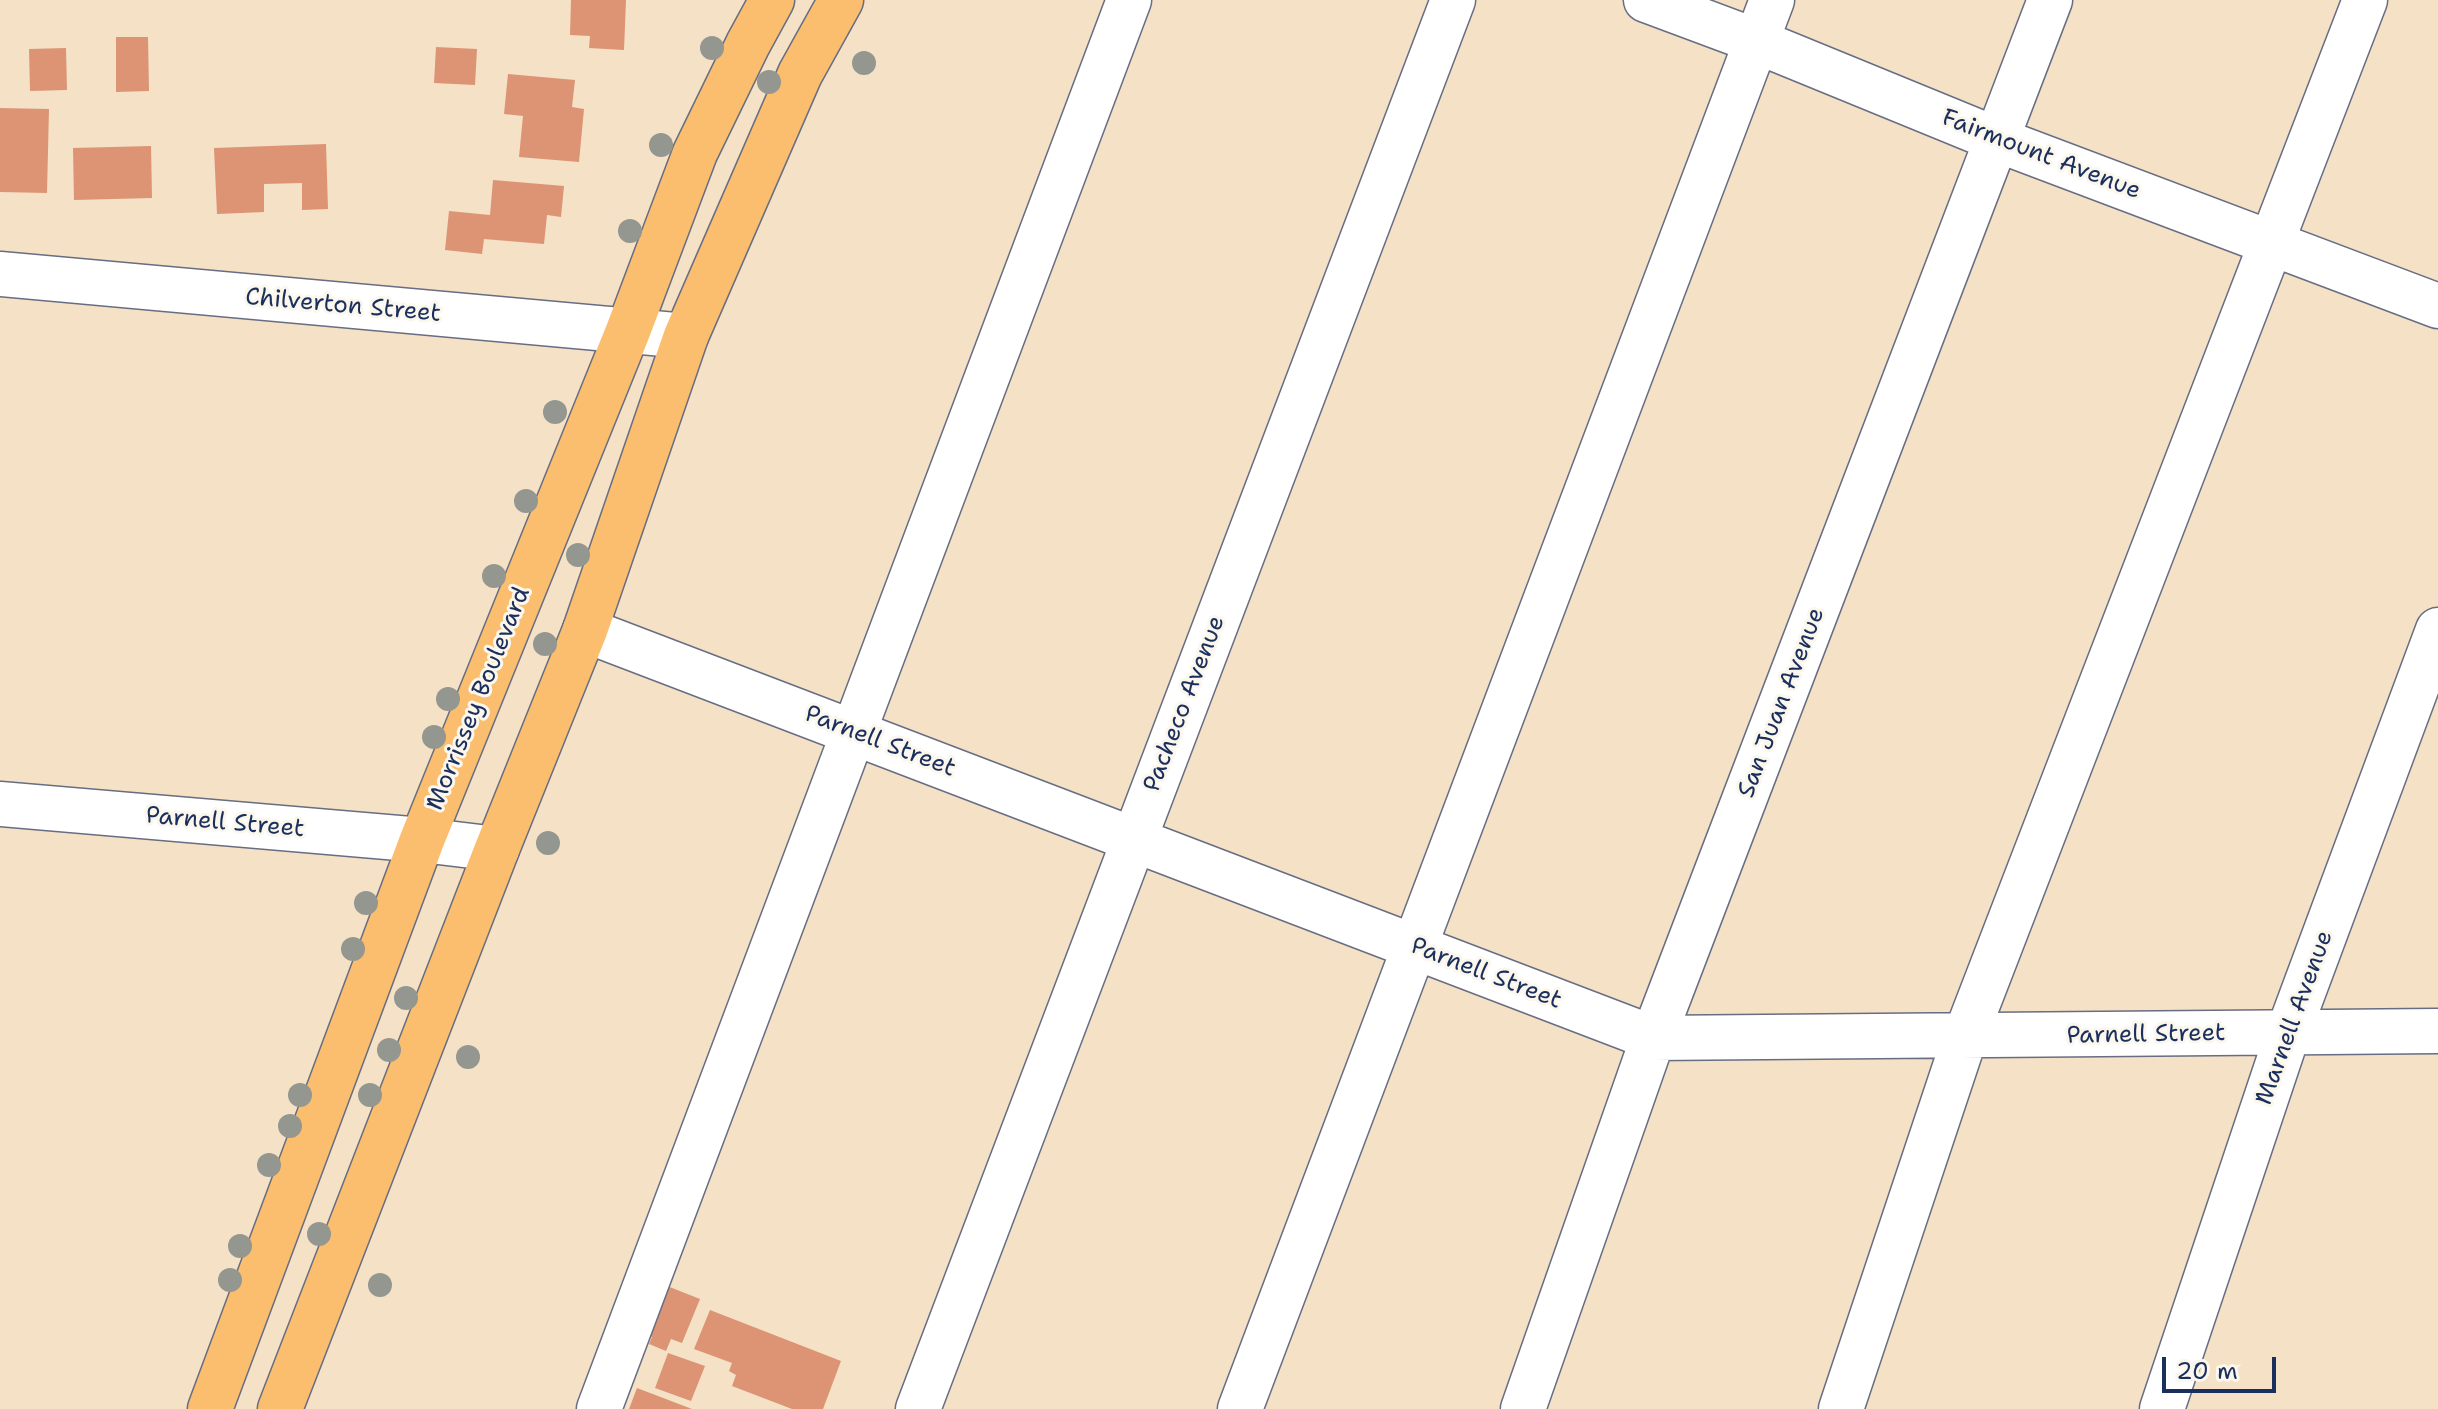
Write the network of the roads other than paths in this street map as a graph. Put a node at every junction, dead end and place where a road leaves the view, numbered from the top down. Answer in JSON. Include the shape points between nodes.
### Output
{"nodes":[{"id":1,"x":772,"y":0,"type":"edge"},
{"id":2,"x":841,"y":0,"type":"edge"},
{"id":3,"x":1129,"y":0,"type":"edge"},
{"id":4,"x":1453,"y":0,"type":"edge"},
{"id":5,"x":1646,"y":0,"type":"edge"},
{"id":6,"x":1772,"y":0,"type":"edge"},
{"id":7,"x":2050,"y":0,"type":"edge"},
{"id":8,"x":2365,"y":0,"type":"edge"},
{"id":9,"x":1756,"y":41,"type":"junction"},
{"id":10,"x":1998,"y":140,"type":"junction"},
{"id":11,"x":2272,"y":243,"type":"junction"},
{"id":12,"x":0,"y":274,"type":"edge"},
{"id":13,"x":2438,"y":306,"type":"edge"},
{"id":14,"x":628,"y":331,"type":"junction"},
{"id":15,"x":686,"y":336,"type":"junction"},
{"id":16,"x":585,"y":630,"type":"junction"},
{"id":17,"x":2438,"y":630,"type":"edge"},
{"id":18,"x":855,"y":732,"type":"junction"},
{"id":19,"x":0,"y":804,"type":"edge"},
{"id":20,"x":422,"y":840,"type":"junction"},
{"id":21,"x":1134,"y":840,"type":"junction"},
{"id":22,"x":497,"y":849,"type":"junction"},
{"id":23,"x":1415,"y":946,"type":"junction"},
{"id":24,"x":2438,"y":1031,"type":"edge"},
{"id":25,"x":2288,"y":1033,"type":"junction"},
{"id":26,"x":1965,"y":1037,"type":"junction"},
{"id":27,"x":1653,"y":1038,"type":"junction"},
{"id":28,"x":210,"y":1409,"type":"edge"},
{"id":29,"x":280,"y":1409,"type":"edge"},
{"id":30,"x":599,"y":1409,"type":"edge"},
{"id":31,"x":918,"y":1409,"type":"edge"},
{"id":32,"x":1240,"y":1409,"type":"edge"},
{"id":33,"x":1523,"y":1409,"type":"edge"},
{"id":34,"x":1841,"y":1409,"type":"edge"},
{"id":35,"x":2162,"y":1409,"type":"edge"}],
"edges":[{"from":1,"to":14,"type":"main road","name":"Morrissey Boulevard","via":[[695,153]]},
{"from":2,"to":15,"type":"main road","via":[[800,74]]},
{"from":3,"to":18,"type":"street"},
{"from":4,"to":21,"type":"street","name":"Pacheco Avenue"},
{"from":5,"to":9,"type":"street","name":"Fairmount Avenue"},
{"from":6,"to":9,"type":"street"},
{"from":7,"to":10,"type":"street","name":"San Juan Avenue"},
{"from":8,"to":11,"type":"street"},
{"from":9,"to":10,"type":"street","name":"Fairmount Avenue"},
{"from":9,"to":23,"type":"street"},
{"from":10,"to":11,"type":"street","name":"Fairmount Avenue"},
{"from":10,"to":27,"type":"street","name":"San Juan Avenue"},
{"from":11,"to":13,"type":"street","name":"Fairmount Avenue"},
{"from":11,"to":26,"type":"street"},
{"from":12,"to":14,"type":"street","name":"Chilverton Street"},
{"from":14,"to":15,"type":"street","name":"Chilverton Street"},
{"from":14,"to":20,"type":"main road","name":"Morrissey Boulevard"},
{"from":15,"to":16,"type":"main road"},
{"from":16,"to":18,"type":"street","name":"Parnell Street"},
{"from":16,"to":22,"type":"main road"},
{"from":17,"to":25,"type":"street","name":"Marnell Avenue"},
{"from":18,"to":21,"type":"street","name":"Parnell Street"},
{"from":18,"to":30,"type":"street"},
{"from":19,"to":20,"type":"street","name":"Parnell Street"},
{"from":20,"to":22,"type":"street","name":"Parnell Street"},
{"from":20,"to":28,"type":"main road","name":"Morrissey Boulevard"},
{"from":21,"to":23,"type":"street","name":"Parnell Street"},
{"from":21,"to":31,"type":"street","name":"Pacheco Avenue"},
{"from":22,"to":29,"type":"main road"},
{"from":23,"to":27,"type":"street","name":"Parnell Street"},
{"from":23,"to":32,"type":"street"},
{"from":24,"to":25,"type":"street","name":"Parnell Street"},
{"from":25,"to":26,"type":"street","name":"Parnell Street"},
{"from":25,"to":35,"type":"street","name":"Marnell Avenue"},
{"from":26,"to":27,"type":"street","name":"Parnell Street"},
{"from":26,"to":34,"type":"street"},
{"from":27,"to":33,"type":"street","name":"San Juan Avenue"}]}
